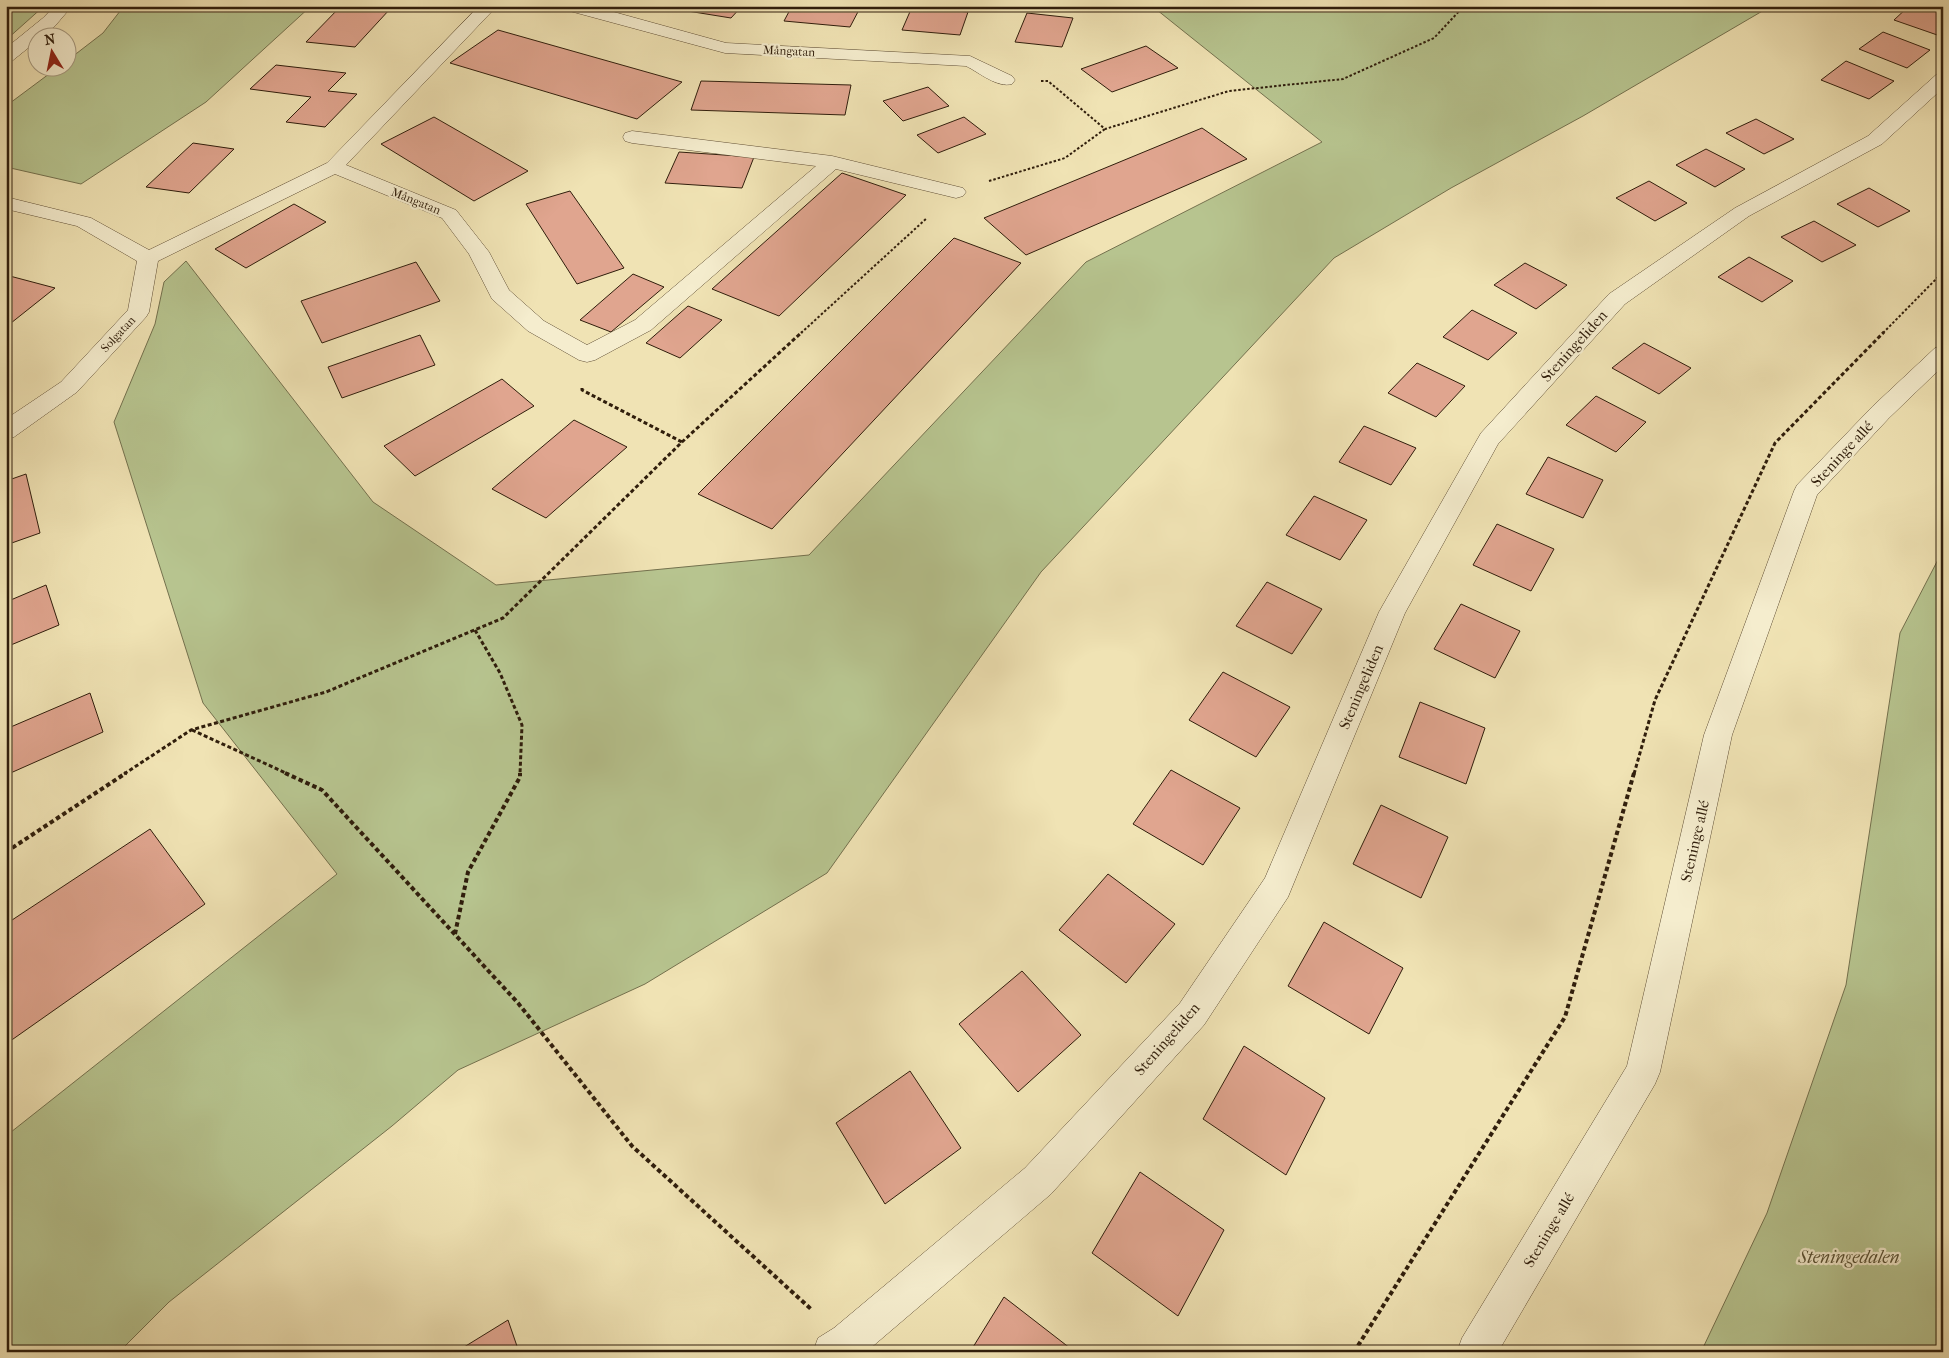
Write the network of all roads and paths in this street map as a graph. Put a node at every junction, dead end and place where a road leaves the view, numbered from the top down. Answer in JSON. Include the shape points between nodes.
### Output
{"nodes":[{"id":1,"x":64,"y":6,"type":"edge"},
{"id":2,"x":489,"y":6,"type":"edge"},
{"id":3,"x":572,"y":6,"type":"edge"},
{"id":4,"x":1464,"y":6,"type":"edge"},
{"id":5,"x":6,"y":58,"type":"edge"},
{"id":6,"x":1943,"y":78,"type":"edge"},
{"id":7,"x":1006,"y":80,"type":"joint"},
{"id":8,"x":1105,"y":129,"type":"junction"},
{"id":9,"x":632,"y":137,"type":"dead end"},
{"id":10,"x":832,"y":162,"type":"junction"},
{"id":11,"x":334,"y":167,"type":"junction"},
{"id":12,"x":956,"y":192,"type":"junction"},
{"id":13,"x":6,"y":202,"type":"edge"},
{"id":14,"x":148,"y":258,"type":"junction"},
{"id":15,"x":1943,"y":272,"type":"edge"},
{"id":16,"x":1943,"y":353,"type":"edge"},
{"id":17,"x":587,"y":355,"type":"junction"},
{"id":18,"x":6,"y":431,"type":"edge"},
{"id":19,"x":682,"y":442,"type":"junction"},
{"id":20,"x":475,"y":630,"type":"junction"},
{"id":21,"x":191,"y":730,"type":"junction"},
{"id":22,"x":6,"y":852,"type":"edge"},
{"id":23,"x":455,"y":935,"type":"junction"},
{"id":24,"x":840,"y":1347,"type":"edge"},
{"id":25,"x":1354,"y":1352,"type":"edge"},
{"id":26,"x":1476,"y":1352,"type":"edge"}],
"edges":[{"from":1,"to":5,"type":"street"},
{"from":2,"to":11,"type":"street"},
{"from":3,"to":7,"type":"street","name":"Mångatan","via":[[725,48],[970,61]]},
{"from":4,"to":8,"type":"path","via":[[1434,38],[1342,79],[1229,91]]},
{"from":6,"to":24,"type":"street","name":"Steningeliden","via":[[1875,140],[1742,212],[1617,299],[1489,439],[1392,612],[1276,887],[1192,1014],[1038,1181]]},
{"from":7,"to":8,"type":"path","via":[[1048,82]]},
{"from":8,"to":12,"type":"path","via":[[1065,158]]},
{"from":9,"to":10,"type":"street"},
{"from":10,"to":12,"type":"street"},
{"from":10,"to":17,"type":"street","via":[[643,325]]},
{"from":11,"to":14,"type":"street"},
{"from":11,"to":17,"type":"street","name":"Mångatan","via":[[449,214],[479,252],[500,294],[536,326]]},
{"from":12,"to":19,"type":"path"},
{"from":13,"to":14,"type":"street","via":[[84,222]]},
{"from":14,"to":18,"type":"street","name":"Solgatan","via":[[138,312],[69,387]]},
{"from":15,"to":25,"type":"path","via":[[1774,444],[1655,700],[1566,1017]]},
{"from":16,"to":26,"type":"street","name":"Steninge allé","via":[[1806,491],[1718,736],[1643,1072]]},
{"from":17,"to":19,"type":"path","via":[[582,390]]},
{"from":19,"to":20,"type":"path","via":[[503,618]]},
{"from":20,"to":21,"type":"path","via":[[326,692]]},
{"from":20,"to":23,"type":"path","via":[[500,673],[522,725],[520,777],[468,872]]},
{"from":21,"to":22,"type":"path"},
{"from":21,"to":23,"type":"path","via":[[322,790]]},
{"from":23,"to":24,"type":"path","via":[[518,1002],[632,1146]]}]}
